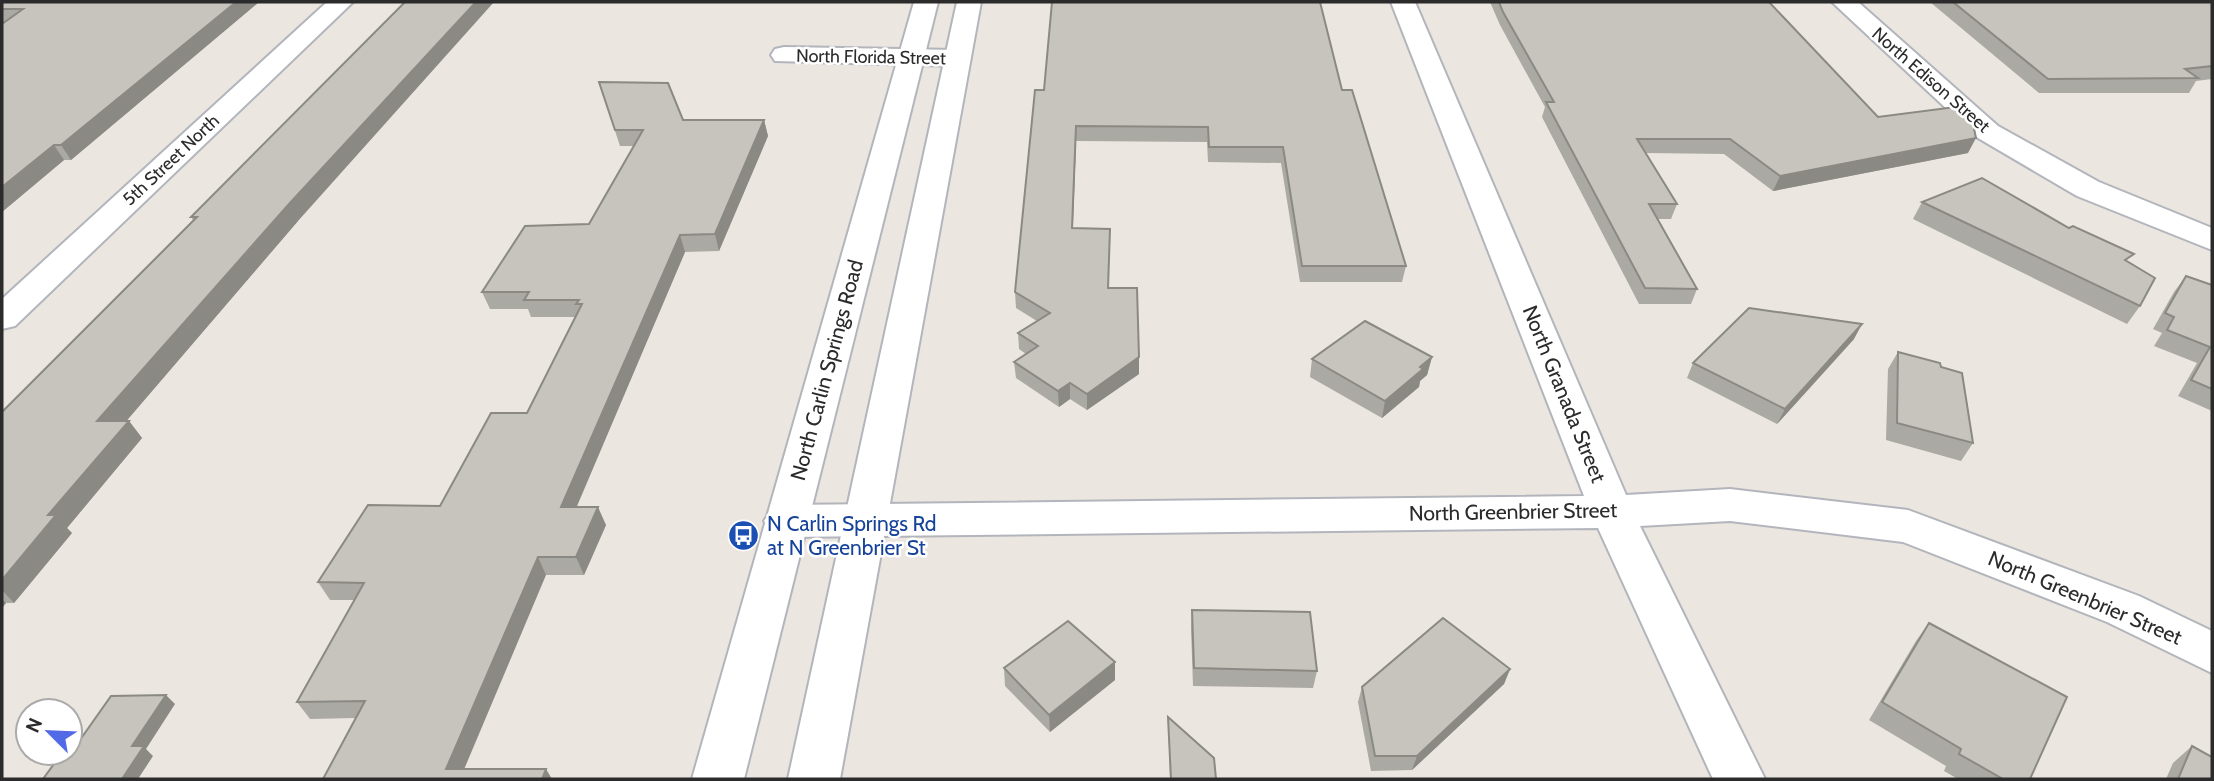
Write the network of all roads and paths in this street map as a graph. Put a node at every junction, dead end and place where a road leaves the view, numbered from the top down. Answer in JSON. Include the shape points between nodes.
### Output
{"nodes":[{"id":1,"x":341,"y":2,"type":"edge"},
{"id":2,"x":926,"y":2,"type":"edge"},
{"id":3,"x":969,"y":2,"type":"edge"},
{"id":4,"x":1403,"y":2,"type":"edge"},
{"id":5,"x":1844,"y":2,"type":"edge"},
{"id":6,"x":784,"y":55,"type":"dead end"},
{"id":7,"x":911,"y":58,"type":"junction"},
{"id":8,"x":958,"y":58,"type":"junction"},
{"id":9,"x":2212,"y":240,"type":"edge"},
{"id":10,"x":2,"y":318,"type":"edge"},
{"id":11,"x":1612,"y":512,"type":"junction"},
{"id":12,"x":867,"y":520,"type":"junction"},
{"id":13,"x":786,"y":521,"type":"junction"},
{"id":14,"x":2212,"y":653,"type":"edge"},
{"id":15,"x":718,"y":779,"type":"edge"},
{"id":16,"x":814,"y":779,"type":"edge"},
{"id":17,"x":1739,"y":779,"type":"edge"}],
"edges":[{"from":1,"to":10,"type":"street","name":"5th Street North"},
{"from":2,"to":7,"type":"street","name":"North Carlin Springs Road"},
{"from":3,"to":8,"type":"street"},
{"from":4,"to":11,"type":"street","name":"North Granada Street"},
{"from":5,"to":9,"type":"street","name":"North Edison Street","via":[[1987,132],[2088,189]]},
{"from":6,"to":7,"type":"street","name":"North Florida Street"},
{"from":7,"to":8,"type":"street","name":"North Florida Street"},
{"from":7,"to":13,"type":"street","name":"North Carlin Springs Road"},
{"from":8,"to":12,"type":"street"},
{"from":11,"to":12,"type":"street","name":"North Greenbrier Street"},
{"from":11,"to":14,"type":"street","name":"North Greenbrier Street","via":[[1730,505],[1908,526],[2123,609]]},
{"from":11,"to":17,"type":"street","name":"North Granada Street"},
{"from":12,"to":13,"type":"street","name":"North Greenbrier Street"},
{"from":12,"to":16,"type":"street"},
{"from":13,"to":15,"type":"street","name":"North Carlin Springs Road"}]}
